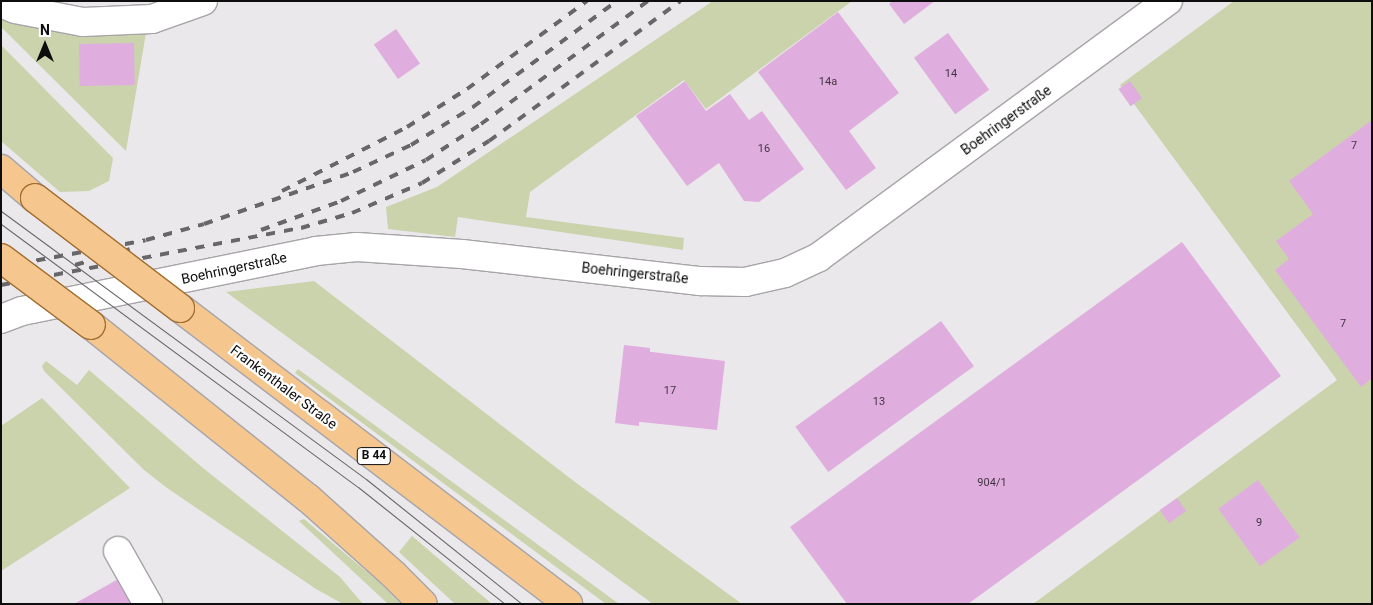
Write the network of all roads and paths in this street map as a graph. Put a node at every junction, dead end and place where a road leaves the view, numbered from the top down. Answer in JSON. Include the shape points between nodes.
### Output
{"nodes":[{"id":1,"x":203,"y":1,"type":"edge"},
{"id":2,"x":1168,"y":1,"type":"edge"},
{"id":3,"x":1,"y":3,"type":"edge"},
{"id":4,"x":1,"y":169,"type":"edge"},
{"id":5,"x":1,"y":258,"type":"edge"},
{"id":6,"x":11,"y":315,"type":"edge"},
{"id":7,"x":118,"y":551,"type":"dead end"},
{"id":8,"x":148,"y":604,"type":"edge"},
{"id":9,"x":423,"y":604,"type":"edge"},
{"id":10,"x":568,"y":604,"type":"edge"}],
"edges":[{"from":1,"to":3,"type":"street","via":[[152,19],[82,22],[14,9]]},
{"from":2,"to":6,"type":"street","name":"Boehringerstraße","via":[[820,257],[785,273],[745,282],[700,280],[462,254],[357,247],[316,252]]},
{"from":4,"to":10,"type":"main road","name":"Frankenthaler Straße","number":"B 44","bridge":true},
{"from":5,"to":9,"type":"main road","bridge":true,"via":[[91,325],[308,498]]},
{"from":7,"to":8,"type":"street"}]}
